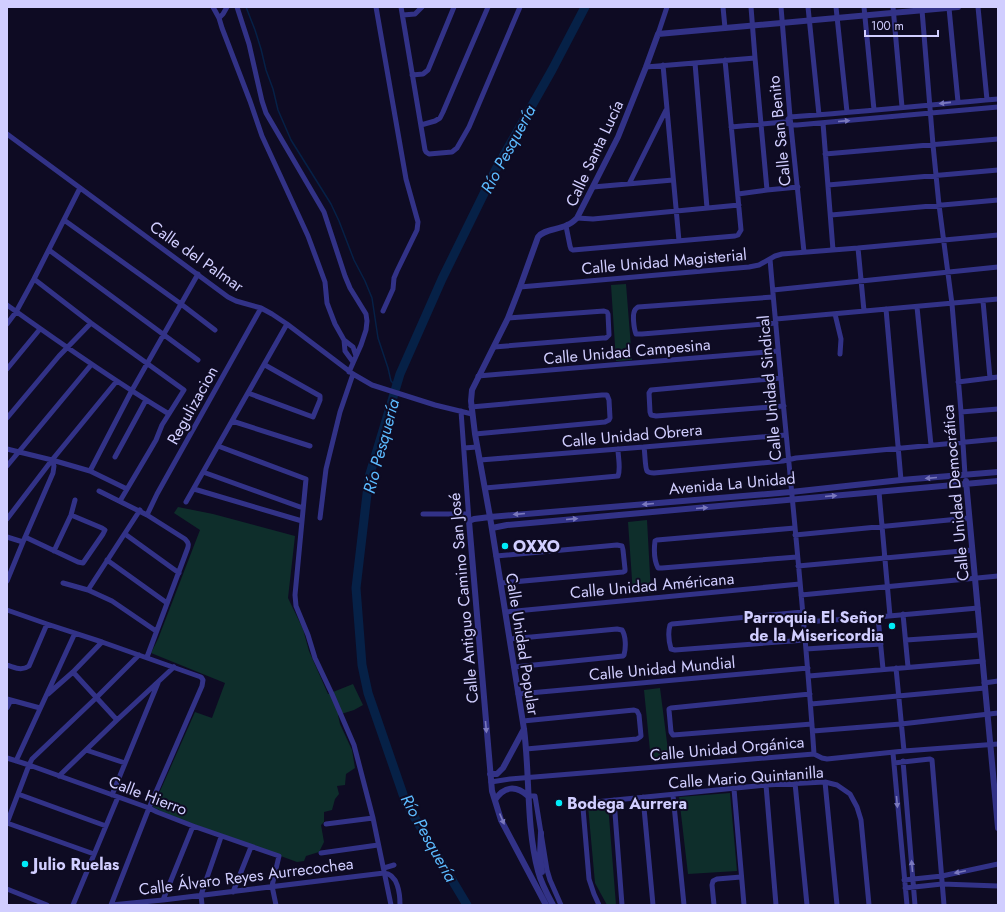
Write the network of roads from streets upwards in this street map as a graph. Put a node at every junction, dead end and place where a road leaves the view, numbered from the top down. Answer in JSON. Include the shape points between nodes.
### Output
{"nodes":[{"id":1,"x":213,"y":7,"type":"edge"},
{"id":2,"x":227,"y":7,"type":"edge"},
{"id":3,"x":237,"y":7,"type":"edge"},
{"id":4,"x":376,"y":7,"type":"edge"},
{"id":5,"x":401,"y":7,"type":"edge"},
{"id":6,"x":422,"y":7,"type":"edge"},
{"id":7,"x":454,"y":7,"type":"edge"},
{"id":8,"x":488,"y":7,"type":"edge"},
{"id":9,"x":520,"y":7,"type":"edge"},
{"id":10,"x":667,"y":7,"type":"edge"},
{"id":11,"x":723,"y":7,"type":"edge"},
{"id":12,"x":751,"y":7,"type":"edge"},
{"id":13,"x":781,"y":7,"type":"edge"},
{"id":14,"x":808,"y":7,"type":"edge"},
{"id":15,"x":836,"y":7,"type":"edge"},
{"id":16,"x":864,"y":7,"type":"edge"},
{"id":17,"x":958,"y":7,"type":"edge"},
{"id":18,"x":978,"y":7,"type":"edge"},
{"id":19,"x":949,"y":8,"type":"edge"},
{"id":20,"x":894,"y":10,"type":"edge"},
{"id":21,"x":922,"y":10,"type":"junction"},
{"id":22,"x":403,"y":15,"type":"junction"},
{"id":23,"x":865,"y":15,"type":"junction"},
{"id":24,"x":219,"y":18,"type":"junction"},
{"id":25,"x":837,"y":18,"type":"junction"},
{"id":26,"x":809,"y":20,"type":"junction"},
{"id":27,"x":782,"y":22,"type":"junction"},
{"id":28,"x":753,"y":25,"type":"junction"},
{"id":29,"x":725,"y":28,"type":"junction"},
{"id":30,"x":658,"y":34,"type":"junction"},
{"id":31,"x":755,"y":58,"type":"junction"},
{"id":32,"x":725,"y":60,"type":"junction"},
{"id":33,"x":694,"y":63,"type":"junction"},
{"id":34,"x":663,"y":66,"type":"junction"},
{"id":35,"x":646,"y":67,"type":"junction"},
{"id":36,"x":412,"y":75,"type":"junction"},
{"id":37,"x":998,"y":99,"type":"edge"},
{"id":38,"x":987,"y":100,"type":"junction"},
{"id":39,"x":958,"y":102,"type":"junction"},
{"id":40,"x":929,"y":105,"type":"junction"},
{"id":41,"x":902,"y":107,"type":"junction"},
{"id":42,"x":998,"y":107,"type":"edge"},
{"id":43,"x":667,"y":109,"type":"junction"},
{"id":44,"x":874,"y":110,"type":"junction"},
{"id":45,"x":846,"y":112,"type":"junction"},
{"id":46,"x":931,"y":114,"type":"junction"},
{"id":47,"x":818,"y":115,"type":"junction"},
{"id":48,"x":790,"y":118,"type":"junction"},
{"id":49,"x":784,"y":122,"type":"junction"},
{"id":50,"x":823,"y":123,"type":"junction"},
{"id":51,"x":421,"y":124,"type":"junction"},
{"id":52,"x":761,"y":125,"type":"junction"},
{"id":53,"x":791,"y":125,"type":"junction"},
{"id":54,"x":731,"y":127,"type":"junction"},
{"id":55,"x":7,"y":134,"type":"edge"},
{"id":56,"x":998,"y":139,"type":"edge"},
{"id":57,"x":933,"y":145,"type":"junction"},
{"id":58,"x":825,"y":154,"type":"junction"},
{"id":59,"x":998,"y":170,"type":"edge"},
{"id":60,"x":936,"y":176,"type":"junction"},
{"id":61,"x":673,"y":180,"type":"junction"},
{"id":62,"x":629,"y":184,"type":"junction"},
{"id":63,"x":828,"y":185,"type":"junction"},
{"id":64,"x":593,"y":187,"type":"junction"},
{"id":65,"x":80,"y":188,"type":"junction"},
{"id":66,"x":798,"y":188,"type":"junction"},
{"id":67,"x":767,"y":190,"type":"junction"},
{"id":68,"x":738,"y":194,"type":"junction"},
{"id":69,"x":998,"y":200,"type":"edge"},
{"id":70,"x":739,"y":205,"type":"junction"},
{"id":71,"x":939,"y":205,"type":"junction"},
{"id":72,"x":707,"y":208,"type":"junction"},
{"id":73,"x":676,"y":211,"type":"junction"},
{"id":74,"x":830,"y":215,"type":"junction"},
{"id":75,"x":578,"y":218,"type":"junction"},
{"id":76,"x":64,"y":220,"type":"junction"},
{"id":77,"x":566,"y":226,"type":"junction"},
{"id":78,"x":998,"y":235,"type":"edge"},
{"id":79,"x":944,"y":240,"type":"junction"},
{"id":80,"x":679,"y":241,"type":"junction"},
{"id":81,"x":858,"y":248,"type":"junction"},
{"id":82,"x":49,"y":250,"type":"junction"},
{"id":83,"x":834,"y":250,"type":"junction"},
{"id":84,"x":804,"y":252,"type":"junction"},
{"id":85,"x":770,"y":260,"type":"junction"},
{"id":86,"x":998,"y":267,"type":"edge"},
{"id":87,"x":948,"y":272,"type":"junction"},
{"id":88,"x":198,"y":274,"type":"junction"},
{"id":89,"x":34,"y":279,"type":"junction"},
{"id":90,"x":861,"y":281,"type":"junction"},
{"id":91,"x":520,"y":287,"type":"junction"},
{"id":92,"x":773,"y":290,"type":"junction"},
{"id":93,"x":774,"y":297,"type":"junction"},
{"id":94,"x":998,"y":300,"type":"edge"},
{"id":95,"x":983,"y":301,"type":"junction"},
{"id":96,"x":181,"y":304,"type":"junction"},
{"id":97,"x":952,"y":304,"type":"junction"},
{"id":98,"x":7,"y":305,"type":"edge"},
{"id":99,"x":917,"y":307,"type":"junction"},
{"id":100,"x":261,"y":308,"type":"junction"},
{"id":101,"x":886,"y":309,"type":"junction"},
{"id":102,"x":383,"y":311,"type":"dead end"},
{"id":103,"x":864,"y":311,"type":"junction"},
{"id":104,"x":16,"y":312,"type":"junction"},
{"id":105,"x":835,"y":314,"type":"junction"},
{"id":106,"x":508,"y":318,"type":"junction"},
{"id":107,"x":776,"y":321,"type":"junction"},
{"id":108,"x":90,"y":323,"type":"junction"},
{"id":109,"x":7,"y":324,"type":"edge"},
{"id":110,"x":287,"y":324,"type":"junction"},
{"id":111,"x":40,"y":329,"type":"junction"},
{"id":112,"x":215,"y":330,"type":"dead end"},
{"id":113,"x":164,"y":335,"type":"junction"},
{"id":114,"x":494,"y":347,"type":"junction"},
{"id":115,"x":68,"y":348,"type":"junction"},
{"id":116,"x":778,"y":351,"type":"junction"},
{"id":117,"x":840,"y":354,"type":"dead end"},
{"id":118,"x":354,"y":359,"type":"junction"},
{"id":119,"x":198,"y":360,"type":"dead end"},
{"id":120,"x":148,"y":364,"type":"junction"},
{"id":121,"x":91,"y":365,"type":"junction"},
{"id":122,"x":265,"y":365,"type":"junction"},
{"id":123,"x":7,"y":369,"type":"edge"},
{"id":124,"x":351,"y":373,"type":"junction"},
{"id":125,"x":478,"y":376,"type":"junction"},
{"id":126,"x":998,"y":377,"type":"edge"},
{"id":127,"x":781,"y":378,"type":"junction"},
{"id":128,"x":990,"y":378,"type":"junction"},
{"id":129,"x":116,"y":382,"type":"junction"},
{"id":130,"x":958,"y":382,"type":"junction"},
{"id":131,"x":131,"y":392,"type":"junction"},
{"id":132,"x":248,"y":393,"type":"junction"},
{"id":133,"x":146,"y":400,"type":"junction"},
{"id":134,"x":784,"y":406,"type":"junction"},
{"id":135,"x":471,"y":407,"type":"junction"},
{"id":136,"x":998,"y":409,"type":"edge"},
{"id":137,"x":461,"y":411,"type":"junction"},
{"id":138,"x":961,"y":412,"type":"junction"},
{"id":139,"x":168,"y":414,"type":"junction"},
{"id":140,"x":472,"y":414,"type":"junction"},
{"id":141,"x":7,"y":418,"type":"edge"},
{"id":142,"x":232,"y":421,"type":"junction"},
{"id":143,"x":475,"y":434,"type":"junction"},
{"id":144,"x":786,"y":435,"type":"junction"},
{"id":145,"x":998,"y":439,"type":"edge"},
{"id":146,"x":963,"y":442,"type":"junction"},
{"id":147,"x":931,"y":445,"type":"junction"},
{"id":148,"x":218,"y":446,"type":"junction"},
{"id":149,"x":310,"y":446,"type":"dead end"},
{"id":150,"x":477,"y":447,"type":"junction"},
{"id":151,"x":644,"y":447,"type":"junction"},
{"id":152,"x":464,"y":448,"type":"junction"},
{"id":153,"x":899,"y":448,"type":"junction"},
{"id":154,"x":7,"y":449,"type":"edge"},
{"id":155,"x":618,"y":449,"type":"junction"},
{"id":156,"x":18,"y":452,"type":"junction"},
{"id":157,"x":115,"y":457,"type":"dead end"},
{"id":158,"x":9,"y":459,"type":"edge"},
{"id":159,"x":52,"y":460,"type":"junction"},
{"id":160,"x":480,"y":460,"type":"junction"},
{"id":161,"x":789,"y":460,"type":"junction"},
{"id":162,"x":7,"y":466,"type":"edge"},
{"id":163,"x":90,"y":471,"type":"junction"},
{"id":164,"x":203,"y":472,"type":"junction"},
{"id":165,"x":998,"y":472,"type":"edge"},
{"id":166,"x":965,"y":475,"type":"junction"},
{"id":167,"x":901,"y":480,"type":"junction"},
{"id":168,"x":998,"y":481,"type":"edge"},
{"id":169,"x":966,"y":484,"type":"junction"},
{"id":170,"x":484,"y":488,"type":"junction"},
{"id":171,"x":127,"y":489,"type":"junction"},
{"id":172,"x":194,"y":489,"type":"junction"},
{"id":173,"x":99,"y":491,"type":"dead end"},
{"id":174,"x":791,"y":492,"type":"junction"},
{"id":175,"x":879,"y":492,"type":"junction"},
{"id":176,"x":75,"y":500,"type":"dead end"},
{"id":177,"x":792,"y":500,"type":"junction"},
{"id":178,"x":120,"y":501,"type":"junction"},
{"id":179,"x":186,"y":502,"type":"dead end"},
{"id":180,"x":303,"y":508,"type":"junction"},
{"id":181,"x":140,"y":510,"type":"junction"},
{"id":182,"x":147,"y":514,"type":"junction"},
{"id":183,"x":423,"y":514,"type":"dead end"},
{"id":184,"x":468,"y":514,"type":"junction"},
{"id":185,"x":71,"y":515,"type":"junction"},
{"id":186,"x":490,"y":517,"type":"junction"},
{"id":187,"x":320,"y":518,"type":"dead end"},
{"id":188,"x":969,"y":518,"type":"junction"},
{"id":189,"x":7,"y":519,"type":"edge"},
{"id":190,"x":302,"y":521,"type":"junction"},
{"id":191,"x":469,"y":521,"type":"junction"},
{"id":192,"x":883,"y":526,"type":"junction"},
{"id":193,"x":492,"y":528,"type":"junction"},
{"id":194,"x":795,"y":528,"type":"junction"},
{"id":195,"x":125,"y":534,"type":"junction"},
{"id":196,"x":795,"y":535,"type":"junction"},
{"id":197,"x":7,"y":537,"type":"edge"},
{"id":198,"x":24,"y":539,"type":"junction"},
{"id":199,"x":972,"y":550,"type":"junction"},
{"id":200,"x":54,"y":551,"type":"junction"},
{"id":201,"x":496,"y":556,"type":"junction"},
{"id":202,"x":798,"y":557,"type":"junction"},
{"id":203,"x":886,"y":558,"type":"junction"},
{"id":204,"x":107,"y":560,"type":"junction"},
{"id":205,"x":798,"y":566,"type":"junction"},
{"id":206,"x":9,"y":572,"type":"edge"},
{"id":207,"x":178,"y":573,"type":"junction"},
{"id":208,"x":998,"y":576,"type":"edge"},
{"id":209,"x":975,"y":578,"type":"junction"},
{"id":210,"x":7,"y":581,"type":"edge"},
{"id":211,"x":63,"y":583,"type":"dead end"},
{"id":212,"x":501,"y":583,"type":"junction"},
{"id":213,"x":800,"y":584,"type":"junction"},
{"id":214,"x":888,"y":587,"type":"junction"},
{"id":215,"x":88,"y":590,"type":"junction"},
{"id":216,"x":801,"y":595,"type":"junction"},
{"id":217,"x":167,"y":602,"type":"junction"},
{"id":218,"x":978,"y":608,"type":"junction"},
{"id":219,"x":7,"y":610,"type":"edge"},
{"id":220,"x":506,"y":612,"type":"junction"},
{"id":221,"x":803,"y":612,"type":"junction"},
{"id":222,"x":904,"y":614,"type":"junction"},
{"id":223,"x":890,"y":616,"type":"junction"},
{"id":224,"x":878,"y":617,"type":"junction"},
{"id":225,"x":804,"y":622,"type":"junction"},
{"id":226,"x":47,"y":624,"type":"junction"},
{"id":227,"x":156,"y":631,"type":"junction"},
{"id":228,"x":75,"y":633,"type":"junction"},
{"id":229,"x":980,"y":635,"type":"junction"},
{"id":230,"x":510,"y":639,"type":"junction"},
{"id":231,"x":805,"y":640,"type":"junction"},
{"id":232,"x":906,"y":640,"type":"junction"},
{"id":233,"x":102,"y":642,"type":"junction"},
{"id":234,"x":880,"y":644,"type":"junction"},
{"id":235,"x":806,"y":649,"type":"junction"},
{"id":236,"x":139,"y":655,"type":"junction"},
{"id":237,"x":147,"y":657,"type":"junction"},
{"id":238,"x":983,"y":661,"type":"junction"},
{"id":239,"x":7,"y":665,"type":"edge"},
{"id":240,"x":174,"y":667,"type":"junction"},
{"id":241,"x":514,"y":667,"type":"junction"},
{"id":242,"x":908,"y":667,"type":"junction"},
{"id":243,"x":808,"y":668,"type":"junction"},
{"id":244,"x":896,"y":668,"type":"junction"},
{"id":245,"x":883,"y":669,"type":"junction"},
{"id":246,"x":73,"y":672,"type":"junction"},
{"id":247,"x":809,"y":676,"type":"junction"},
{"id":248,"x":158,"y":681,"type":"junction"},
{"id":249,"x":998,"y":681,"type":"edge"},
{"id":250,"x":985,"y":685,"type":"junction"},
{"id":251,"x":518,"y":694,"type":"junction"},
{"id":252,"x":810,"y":694,"type":"junction"},
{"id":253,"x":46,"y":696,"type":"junction"},
{"id":254,"x":899,"y":696,"type":"junction"},
{"id":255,"x":96,"y":698,"type":"junction"},
{"id":256,"x":9,"y":699,"type":"edge"},
{"id":257,"x":811,"y":704,"type":"junction"},
{"id":258,"x":7,"y":708,"type":"edge"},
{"id":259,"x":40,"y":708,"type":"junction"},
{"id":260,"x":998,"y":713,"type":"edge"},
{"id":261,"x":987,"y":714,"type":"junction"},
{"id":262,"x":117,"y":720,"type":"junction"},
{"id":263,"x":523,"y":721,"type":"junction"},
{"id":264,"x":812,"y":724,"type":"junction"},
{"id":265,"x":901,"y":724,"type":"junction"},
{"id":266,"x":524,"y":729,"type":"junction"},
{"id":267,"x":813,"y":732,"type":"junction"},
{"id":268,"x":990,"y":744,"type":"junction"},
{"id":269,"x":998,"y":744,"type":"edge"},
{"id":270,"x":526,"y":749,"type":"junction"},
{"id":271,"x":86,"y":750,"type":"junction"},
{"id":272,"x":904,"y":751,"type":"junction"},
{"id":273,"x":893,"y":752,"type":"junction"},
{"id":274,"x":814,"y":754,"type":"junction"},
{"id":275,"x":7,"y":758,"type":"edge"},
{"id":276,"x":16,"y":761,"type":"junction"},
{"id":277,"x":903,"y":761,"type":"junction"},
{"id":278,"x":125,"y":762,"type":"junction"},
{"id":279,"x":894,"y":763,"type":"junction"},
{"id":280,"x":29,"y":764,"type":"junction"},
{"id":281,"x":490,"y":774,"type":"junction"},
{"id":282,"x":59,"y":776,"type":"junction"},
{"id":283,"x":528,"y":778,"type":"junction"},
{"id":284,"x":491,"y":782,"type":"junction"},
{"id":285,"x":825,"y":782,"type":"junction"},
{"id":286,"x":795,"y":783,"type":"junction"},
{"id":287,"x":766,"y":785,"type":"junction"},
{"id":288,"x":734,"y":789,"type":"junction"},
{"id":289,"x":18,"y":794,"type":"junction"},
{"id":290,"x":112,"y":795,"type":"junction"},
{"id":291,"x":673,"y":795,"type":"junction"},
{"id":292,"x":528,"y":796,"type":"junction"},
{"id":293,"x":118,"y":797,"type":"junction"},
{"id":294,"x":642,"y":797,"type":"junction"},
{"id":295,"x":494,"y":800,"type":"junction"},
{"id":296,"x":614,"y":800,"type":"junction"},
{"id":297,"x":148,"y":808,"type":"junction"},
{"id":298,"x":373,"y":818,"type":"junction"},
{"id":299,"x":7,"y":823,"type":"edge"},
{"id":300,"x":326,"y":824,"type":"dead end"},
{"id":301,"x":106,"y":826,"type":"junction"},
{"id":302,"x":193,"y":826,"type":"junction"},
{"id":303,"x":998,"y":828,"type":"edge"},
{"id":304,"x":541,"y":833,"type":"junction"},
{"id":305,"x":222,"y":837,"type":"junction"},
{"id":306,"x":378,"y":845,"type":"junction"},
{"id":307,"x":251,"y":847,"type":"junction"},
{"id":308,"x":321,"y":853,"type":"dead end"},
{"id":309,"x":94,"y":854,"type":"junction"},
{"id":310,"x":998,"y":864,"type":"edge"},
{"id":311,"x":394,"y":865,"type":"dead end"},
{"id":312,"x":384,"y":870,"type":"junction"},
{"id":313,"x":942,"y":876,"type":"junction"},
{"id":314,"x":741,"y":877,"type":"junction"},
{"id":315,"x":904,"y":880,"type":"junction"},
{"id":316,"x":913,"y":880,"type":"junction"},
{"id":317,"x":942,"y":884,"type":"junction"},
{"id":318,"x":272,"y":886,"type":"junction"},
{"id":319,"x":998,"y":886,"type":"edge"},
{"id":320,"x":544,"y":887,"type":"junction"},
{"id":321,"x":914,"y":887,"type":"junction"},
{"id":322,"x":905,"y":888,"type":"junction"},
{"id":323,"x":7,"y":889,"type":"edge"},
{"id":324,"x":233,"y":892,"type":"junction"},
{"id":325,"x":201,"y":895,"type":"junction"},
{"id":326,"x":163,"y":900,"type":"junction"},
{"id":327,"x":46,"y":905,"type":"edge"},
{"id":328,"x":73,"y":905,"type":"edge"},
{"id":329,"x":111,"y":905,"type":"edge"},
{"id":330,"x":202,"y":905,"type":"edge"},
{"id":331,"x":276,"y":905,"type":"edge"},
{"id":332,"x":390,"y":905,"type":"edge"},
{"id":333,"x":400,"y":905,"type":"edge"},
{"id":334,"x":546,"y":905,"type":"edge"},
{"id":335,"x":553,"y":905,"type":"edge"},
{"id":336,"x":561,"y":905,"type":"edge"},
{"id":337,"x":599,"y":905,"type":"edge"},
{"id":338,"x":622,"y":905,"type":"edge"},
{"id":339,"x":653,"y":905,"type":"edge"},
{"id":340,"x":684,"y":905,"type":"edge"},
{"id":341,"x":714,"y":905,"type":"edge"},
{"id":342,"x":744,"y":905,"type":"edge"},
{"id":343,"x":776,"y":905,"type":"edge"},
{"id":344,"x":807,"y":905,"type":"edge"},
{"id":345,"x":837,"y":905,"type":"edge"},
{"id":346,"x":869,"y":905,"type":"edge"},
{"id":347,"x":907,"y":905,"type":"edge"},
{"id":348,"x":915,"y":905,"type":"edge"},
{"id":349,"x":944,"y":905,"type":"edge"}],
"edges":[{"from":1,"to":24,"type":"street"},
{"from":2,"to":24,"type":"street"},
{"from":3,"to":118,"type":"street","via":[[266,113],[324,212],[345,276],[366,314],[366,330]]},
{"from":4,"to":102,"type":"street","via":[[406,179],[418,222]]},
{"from":5,"to":22,"type":"street"},
{"from":6,"to":22,"type":"street","via":[[415,14]]},
{"from":7,"to":36,"type":"street","via":[[428,70],[423,74]]},
{"from":8,"to":51,"type":"street","via":[[440,118]]},
{"from":9,"to":51,"type":"street","via":[[469,127],[455,150],[427,154]]},
{"from":10,"to":30,"type":"street","name":"Calle Santa Lucía"},
{"from":11,"to":29,"type":"street"},
{"from":12,"to":28,"type":"street"},
{"from":13,"to":27,"type":"street","name":"Calle San Benito"},
{"from":14,"to":26,"type":"street"},
{"from":15,"to":25,"type":"street"},
{"from":16,"to":23,"type":"street"},
{"from":17,"to":19,"type":"street"},
{"from":18,"to":38,"type":"street"},
{"from":19,"to":21,"type":"street"},
{"from":19,"to":39,"type":"street"},
{"from":20,"to":21,"type":"street"},
{"from":20,"to":23,"type":"street"},
{"from":20,"to":41,"type":"street"},
{"from":21,"to":40,"type":"street","name":"Calle Unidad Democrática"},
{"from":22,"to":36,"type":"street"},
{"from":23,"to":25,"type":"street"},
{"from":23,"to":44,"type":"street"},
{"from":24,"to":118,"type":"street","via":[[262,136],[319,264],[325,282],[327,303],[335,324],[344,340],[353,347]]},
{"from":25,"to":26,"type":"street"},
{"from":25,"to":45,"type":"street"},
{"from":26,"to":27,"type":"street"},
{"from":26,"to":47,"type":"street"},
{"from":27,"to":28,"type":"street"},
{"from":27,"to":48,"type":"street","name":"Calle San Benito"},
{"from":28,"to":29,"type":"street"},
{"from":28,"to":31,"type":"street"},
{"from":29,"to":30,"type":"street"},
{"from":30,"to":35,"type":"street","name":"Calle Santa Lucía"},
{"from":31,"to":32,"type":"street"},
{"from":31,"to":52,"type":"street"},
{"from":32,"to":33,"type":"street"},
{"from":32,"to":54,"type":"street"},
{"from":33,"to":34,"type":"street"},
{"from":33,"to":72,"type":"street"},
{"from":34,"to":35,"type":"street"},
{"from":34,"to":43,"type":"street"},
{"from":35,"to":64,"type":"street","name":"Calle Santa Lucía","via":[[618,137]]},
{"from":36,"to":51,"type":"street"},
{"from":37,"to":38,"type":"street"},
{"from":38,"to":39,"type":"street"},
{"from":39,"to":40,"type":"street","one_way":true},
{"from":40,"to":41,"type":"street"},
{"from":40,"to":46,"type":"street","name":"Calle Unidad Democrática"},
{"from":41,"to":44,"type":"street"},
{"from":42,"to":46,"type":"street"},
{"from":43,"to":61,"type":"street"},
{"from":43,"to":62,"type":"street"},
{"from":44,"to":45,"type":"street"},
{"from":45,"to":47,"type":"street"},
{"from":50,"to":46,"type":"street","one_way":true},
{"from":46,"to":57,"type":"street","name":"Calle Unidad Democrática"},
{"from":47,"to":48,"type":"street"},
{"from":48,"to":49,"type":"street"},
{"from":48,"to":53,"type":"street","name":"Calle San Benito"},
{"from":49,"to":52,"type":"street"},
{"from":49,"to":53,"type":"street"},
{"from":50,"to":53,"type":"street"},
{"from":50,"to":58,"type":"street"},
{"from":52,"to":54,"type":"street"},
{"from":52,"to":67,"type":"street"},
{"from":53,"to":66,"type":"street","name":"Calle San Benito"},
{"from":54,"to":68,"type":"street"},
{"from":55,"to":65,"type":"street","name":"Calle del Palmar"},
{"from":56,"to":57,"type":"street"},
{"from":57,"to":58,"type":"street"},
{"from":57,"to":60,"type":"street","name":"Calle Unidad Democrática"},
{"from":58,"to":63,"type":"street"},
{"from":59,"to":60,"type":"street"},
{"from":60,"to":63,"type":"street"},
{"from":60,"to":71,"type":"street","name":"Calle Unidad Democrática"},
{"from":61,"to":62,"type":"street"},
{"from":61,"to":73,"type":"street"},
{"from":62,"to":64,"type":"street"},
{"from":63,"to":74,"type":"street"},
{"from":64,"to":75,"type":"street","name":"Calle Santa Lucía"},
{"from":65,"to":76,"type":"street"},
{"from":65,"to":88,"type":"street","name":"Calle del Palmar"},
{"from":66,"to":67,"type":"street"},
{"from":66,"to":84,"type":"street","name":"Calle San Benito"},
{"from":67,"to":68,"type":"street"},
{"from":68,"to":70,"type":"street"},
{"from":69,"to":71,"type":"street"},
{"from":70,"to":72,"type":"street"},
{"from":70,"to":80,"type":"street","via":[[740,233],[735,236]]},
{"from":71,"to":74,"type":"street"},
{"from":71,"to":79,"type":"street","name":"Calle Unidad Democrática"},
{"from":72,"to":73,"type":"street"},
{"from":73,"to":75,"type":"street","via":[[593,219]]},
{"from":73,"to":80,"type":"street"},
{"from":74,"to":83,"type":"street"},
{"from":75,"to":77,"type":"street","name":"Calle Santa Lucía"},
{"from":76,"to":82,"type":"street"},
{"from":76,"to":96,"type":"street"},
{"from":77,"to":80,"type":"street","via":[[571,249],[576,250]]},
{"from":77,"to":91,"type":"street","name":"Calle Santa Lucía","via":[[540,234]]},
{"from":78,"to":79,"type":"street","name":"Calle Unidad Magisterial"},
{"from":79,"to":81,"type":"street","name":"Calle Unidad Magisterial"},
{"from":79,"to":87,"type":"street","name":"Calle Unidad Democrática"},
{"from":81,"to":83,"type":"street","name":"Calle Unidad Magisterial"},
{"from":81,"to":90,"type":"street"},
{"from":82,"to":89,"type":"street"},
{"from":82,"to":113,"type":"street"},
{"from":83,"to":84,"type":"street","name":"Calle Unidad Magisterial"},
{"from":84,"to":85,"type":"street","name":"Calle Unidad Magisterial","via":[[782,254]]},
{"from":85,"to":91,"type":"street","name":"Calle Unidad Magisterial","via":[[749,267]]},
{"from":85,"to":92,"type":"street","name":"Calle Unidad Sindical"},
{"from":86,"to":87,"type":"street"},
{"from":87,"to":90,"type":"street"},
{"from":87,"to":97,"type":"street","name":"Calle Unidad Democrática"},
{"from":88,"to":96,"type":"street"},
{"from":88,"to":100,"type":"street","name":"Calle del Palmar","via":[[228,297]]},
{"from":89,"to":104,"type":"street"},
{"from":89,"to":108,"type":"street"},
{"from":90,"to":92,"type":"street"},
{"from":90,"to":103,"type":"street"},
{"from":91,"to":106,"type":"street","name":"Calle Unidad Popular"},
{"from":92,"to":93,"type":"street","name":"Calle Unidad Sindical"},
{"from":93,"to":107,"type":"street","name":"Calle Unidad Sindical"},
{"from":93,"to":107,"type":"street","via":[[635,308],[634,328],[636,334],[642,334]]},
{"from":94,"to":95,"type":"street"},
{"from":95,"to":97,"type":"street"},
{"from":95,"to":128,"type":"street"},
{"from":96,"to":112,"type":"street"},
{"from":96,"to":113,"type":"street"},
{"from":97,"to":99,"type":"street"},
{"from":97,"to":130,"type":"street","name":"Calle Unidad Democrática"},
{"from":98,"to":104,"type":"street"},
{"from":99,"to":101,"type":"street"},
{"from":99,"to":147,"type":"street"},
{"from":100,"to":110,"type":"street","name":"Calle del Palmar"},
{"from":100,"to":182,"type":"street","name":"Regulizacion"},
{"from":101,"to":103,"type":"street"},
{"from":101,"to":153,"type":"street"},
{"from":103,"to":105,"type":"street"},
{"from":104,"to":109,"type":"street"},
{"from":104,"to":111,"type":"street"},
{"from":105,"to":107,"type":"street"},
{"from":105,"to":117,"type":"street","via":[[841,339]]},
{"from":106,"to":114,"type":"street","name":"Calle Unidad Popular"},
{"from":106,"to":114,"type":"street","via":[[601,311],[608,314],[609,332],[608,336],[603,338]]},
{"from":107,"to":116,"type":"street","name":"Calle Unidad Sindical"},
{"from":108,"to":115,"type":"street"},
{"from":108,"to":120,"type":"street"},
{"from":110,"to":122,"type":"street"},
{"from":110,"to":124,"type":"street","name":"Calle del Palmar"},
{"from":111,"to":115,"type":"street"},
{"from":111,"to":123,"type":"street"},
{"from":113,"to":119,"type":"street"},
{"from":113,"to":120,"type":"street"},
{"from":114,"to":125,"type":"street","name":"Calle Unidad Popular"},
{"from":115,"to":121,"type":"street"},
{"from":115,"to":141,"type":"street"},
{"from":116,"to":125,"type":"street","name":"Calle Unidad Campesina"},
{"from":116,"to":127,"type":"street","name":"Calle Unidad Sindical"},
{"from":118,"to":124,"type":"street"},
{"from":120,"to":131,"type":"street"},
{"from":120,"to":139,"type":"street","via":[[184,390]]},
{"from":121,"to":129,"type":"street"},
{"from":121,"to":156,"type":"street"},
{"from":122,"to":132,"type":"street"},
{"from":122,"to":132,"type":"street","via":[[320,396],[313,417]]},
{"from":124,"to":137,"type":"street","name":"Calle del Palmar","via":[[378,387]]},
{"from":124,"to":187,"type":"street","via":[[326,470]]},
{"from":125,"to":135,"type":"street","name":"Calle Unidad Popular","via":[[472,390]]},
{"from":126,"to":128,"type":"street"},
{"from":127,"to":134,"type":"street","name":"Calle Unidad Sindical"},
{"from":127,"to":134,"type":"street","via":[[656,389],[650,391],[648,396],[651,416]]},
{"from":128,"to":130,"type":"street"},
{"from":129,"to":131,"type":"street"},
{"from":129,"to":159,"type":"street"},
{"from":130,"to":138,"type":"street","name":"Calle Unidad Democrática"},
{"from":131,"to":133,"type":"street"},
{"from":131,"to":163,"type":"street"},
{"from":132,"to":142,"type":"street"},
{"from":133,"to":139,"type":"street"},
{"from":133,"to":157,"type":"street"},
{"from":134,"to":144,"type":"street","name":"Calle Unidad Sindical"},
{"from":135,"to":140,"type":"street","name":"Calle Unidad Popular"},
{"from":135,"to":143,"type":"street","via":[[602,395],[607,395],[609,400],[610,418],[605,422]]},
{"from":136,"to":138,"type":"street"},
{"from":137,"to":140,"type":"street","name":"Calle del Palmar"},
{"from":137,"to":152,"type":"street","name":"Calle Antiguo Camino San José"},
{"from":138,"to":146,"type":"street","name":"Calle Unidad Democrática"},
{"from":139,"to":171,"type":"street"},
{"from":140,"to":143,"type":"street","name":"Calle Unidad Popular"},
{"from":142,"to":148,"type":"street"},
{"from":142,"to":149,"type":"street"},
{"from":143,"to":150,"type":"street","name":"Calle Unidad Popular"},
{"from":144,"to":151,"type":"street","name":"Calle Unidad Obrera"},
{"from":144,"to":161,"type":"street","name":"Calle Unidad Sindical"},
{"from":145,"to":146,"type":"street"},
{"from":146,"to":147,"type":"street"},
{"from":146,"to":166,"type":"street","name":"Calle Unidad Democrática"},
{"from":147,"to":153,"type":"street"},
{"from":148,"to":164,"type":"street"},
{"from":148,"to":180,"type":"street","via":[[306,480]]},
{"from":150,"to":152,"type":"street"},
{"from":150,"to":160,"type":"street","name":"Calle Unidad Popular"},
{"from":151,"to":155,"type":"street","name":"Calle Unidad Obrera"},
{"from":151,"to":161,"type":"street","via":[[646,468],[650,473]]},
{"from":152,"to":184,"type":"street","name":"Calle Antiguo Camino San José"},
{"from":153,"to":161,"type":"street"},
{"from":153,"to":167,"type":"street"},
{"from":154,"to":156,"type":"street"},
{"from":155,"to":160,"type":"street","name":"Calle Unidad Obrera"},
{"from":155,"to":170,"type":"street","via":[[618,476]]},
{"from":156,"to":158,"type":"street"},
{"from":156,"to":159,"type":"street"},
{"from":158,"to":162,"type":"street"},
{"from":159,"to":163,"type":"street"},
{"from":159,"to":189,"type":"street"},
{"from":159,"to":198,"type":"street","via":[[52,474]]},
{"from":160,"to":170,"type":"street","name":"Calle Unidad Popular"},
{"from":161,"to":174,"type":"street","name":"Calle Unidad Sindical"},
{"from":163,"to":171,"type":"street"},
{"from":164,"to":172,"type":"street"},
{"from":164,"to":180,"type":"street"},
{"from":165,"to":166,"type":"street","name":"Avenida La Unidad"},
{"from":166,"to":167,"type":"street","name":"Avenida La Unidad","one_way":true},
{"from":166,"to":169,"type":"street","name":"Calle Unidad Democrática"},
{"from":167,"to":174,"type":"street","name":"Avenida La Unidad"},
{"from":168,"to":169,"type":"street","name":"Avenida La Unidad"},
{"from":169,"to":175,"type":"street","name":"Avenida La Unidad"},
{"from":169,"to":188,"type":"street","name":"Calle Unidad Democrática"},
{"from":170,"to":186,"type":"street","name":"Calle Unidad Popular"},
{"from":171,"to":178,"type":"street"},
{"from":172,"to":179,"type":"street"},
{"from":172,"to":190,"type":"street"},
{"from":173,"to":178,"type":"street"},
{"from":174,"to":177,"type":"street","name":"Calle Unidad Sindical"},
{"from":174,"to":186,"type":"street","name":"Avenida La Unidad","one_way":true},
{"from":177,"to":175,"type":"street","name":"Avenida La Unidad","one_way":true},
{"from":175,"to":192,"type":"street"},
{"from":176,"to":185,"type":"street"},
{"from":193,"to":177,"type":"street","name":"Avenida La Unidad","one_way":true},
{"from":177,"to":194,"type":"street","name":"Calle Unidad Sindical"},
{"from":178,"to":181,"type":"street"},
{"from":180,"to":190,"type":"street"},
{"from":181,"to":182,"type":"street"},
{"from":181,"to":195,"type":"street"},
{"from":182,"to":207,"type":"street","via":[[188,542]]},
{"from":183,"to":184,"type":"street"},
{"from":184,"to":191,"type":"street","name":"Calle Antiguo Camino San José"},
{"from":185,"to":200,"type":"street"},
{"from":185,"to":200,"type":"street","via":[[105,530],[83,563]]},
{"from":186,"to":191,"type":"street","name":"Avenida La Unidad"},
{"from":186,"to":193,"type":"street","name":"Calle Unidad Popular"},
{"from":188,"to":192,"type":"street"},
{"from":188,"to":199,"type":"street","name":"Calle Unidad Democrática"},
{"from":190,"to":298,"type":"street","via":[[294,595],[296,606],[315,658],[354,745]]},
{"from":191,"to":281,"type":"street","name":"Calle Antiguo Camino San José","one_way":true},
{"from":192,"to":196,"type":"street"},
{"from":192,"to":203,"type":"street"},
{"from":193,"to":201,"type":"street","name":"Calle Unidad Popular"},
{"from":194,"to":196,"type":"street","name":"Calle Unidad Sindical"},
{"from":194,"to":202,"type":"street","via":[[655,541],[654,547],[658,568]]},
{"from":195,"to":204,"type":"street"},
{"from":195,"to":207,"type":"street"},
{"from":196,"to":202,"type":"street","name":"Calle Unidad Sindical"},
{"from":197,"to":198,"type":"street"},
{"from":198,"to":200,"type":"street"},
{"from":198,"to":206,"type":"street"},
{"from":199,"to":203,"type":"street"},
{"from":199,"to":209,"type":"street","name":"Calle Unidad Democrática"},
{"from":201,"to":212,"type":"street","name":"Calle Unidad Popular"},
{"from":201,"to":212,"type":"street","via":[[617,545],[622,546],[623,550],[623,572]]},
{"from":202,"to":205,"type":"street","name":"Calle Unidad Sindical"},
{"from":203,"to":205,"type":"street"},
{"from":203,"to":214,"type":"street"},
{"from":204,"to":215,"type":"street"},
{"from":204,"to":217,"type":"street"},
{"from":205,"to":213,"type":"street","name":"Calle Unidad Sindical"},
{"from":206,"to":210,"type":"street"},
{"from":207,"to":217,"type":"street"},
{"from":208,"to":209,"type":"street"},
{"from":209,"to":214,"type":"street"},
{"from":209,"to":218,"type":"street","name":"Calle Unidad Democrática"},
{"from":211,"to":215,"type":"street"},
{"from":212,"to":220,"type":"street","name":"Calle Unidad Popular"},
{"from":213,"to":216,"type":"street","name":"Calle Unidad Sindical"},
{"from":213,"to":220,"type":"street","name":"Calle Unidad Américana"},
{"from":214,"to":216,"type":"street"},
{"from":214,"to":223,"type":"street"},
{"from":215,"to":227,"type":"street","via":[[112,601]]},
{"from":216,"to":221,"type":"street","name":"Calle Unidad Sindical"},
{"from":217,"to":227,"type":"street"},
{"from":218,"to":222,"type":"street"},
{"from":218,"to":229,"type":"street","name":"Calle Unidad Democrática"},
{"from":219,"to":226,"type":"street"},
{"from":220,"to":230,"type":"street","name":"Calle Unidad Popular"},
{"from":221,"to":225,"type":"street","name":"Calle Unidad Sindical"},
{"from":221,"to":231,"type":"street","via":[[672,624],[669,629],[670,645],[674,650]]},
{"from":222,"to":223,"type":"street"},
{"from":222,"to":232,"type":"street"},
{"from":223,"to":224,"type":"street"},
{"from":224,"to":225,"type":"street"},
{"from":224,"to":234,"type":"street"},
{"from":225,"to":231,"type":"street","name":"Calle Unidad Sindical"},
{"from":226,"to":228,"type":"street"},
{"from":226,"to":239,"type":"street","via":[[29,666],[22,669]]},
{"from":227,"to":237,"type":"street"},
{"from":228,"to":233,"type":"street"},
{"from":228,"to":253,"type":"street"},
{"from":229,"to":232,"type":"street"},
{"from":229,"to":238,"type":"street","name":"Calle Unidad Democrática"},
{"from":230,"to":241,"type":"street","name":"Calle Unidad Popular"},
{"from":230,"to":241,"type":"street","via":[[617,629],[622,630],[624,634],[625,653],[621,656]]},
{"from":231,"to":235,"type":"street","name":"Calle Unidad Sindical"},
{"from":232,"to":242,"type":"street"},
{"from":233,"to":236,"type":"street"},
{"from":233,"to":246,"type":"street"},
{"from":234,"to":235,"type":"street"},
{"from":234,"to":245,"type":"street"},
{"from":235,"to":243,"type":"street","name":"Calle Unidad Sindical"},
{"from":236,"to":237,"type":"street"},
{"from":236,"to":255,"type":"street"},
{"from":237,"to":240,"type":"street"},
{"from":238,"to":242,"type":"street"},
{"from":238,"to":250,"type":"street","name":"Calle Unidad Democrática"},
{"from":240,"to":248,"type":"street"},
{"from":240,"to":297,"type":"street","via":[[201,678],[202,686]]},
{"from":241,"to":251,"type":"street","name":"Calle Unidad Popular"},
{"from":242,"to":244,"type":"street"},
{"from":243,"to":247,"type":"street","name":"Calle Unidad Sindical"},
{"from":243,"to":251,"type":"street","name":"Calle Unidad Mundial"},
{"from":244,"to":245,"type":"street"},
{"from":244,"to":254,"type":"street"},
{"from":245,"to":247,"type":"street"},
{"from":246,"to":253,"type":"street"},
{"from":246,"to":255,"type":"street"},
{"from":247,"to":252,"type":"street","name":"Calle Unidad Sindical"},
{"from":248,"to":262,"type":"street"},
{"from":248,"to":278,"type":"street"},
{"from":249,"to":250,"type":"street"},
{"from":250,"to":254,"type":"street"},
{"from":250,"to":261,"type":"street","name":"Calle Unidad Democrática"},
{"from":251,"to":263,"type":"street","name":"Calle Unidad Popular"},
{"from":252,"to":257,"type":"street","name":"Calle Unidad Sindical"},
{"from":252,"to":264,"type":"street","via":[[669,710],[672,734]]},
{"from":253,"to":259,"type":"street"},
{"from":254,"to":257,"type":"street"},
{"from":254,"to":265,"type":"street"},
{"from":255,"to":262,"type":"street"},
{"from":255,"to":280,"type":"street"},
{"from":256,"to":258,"type":"street"},
{"from":256,"to":259,"type":"street"},
{"from":257,"to":264,"type":"street","name":"Calle Unidad Sindical"},
{"from":259,"to":276,"type":"street"},
{"from":260,"to":261,"type":"street"},
{"from":261,"to":265,"type":"street"},
{"from":261,"to":268,"type":"street","name":"Calle Unidad Democrática"},
{"from":262,"to":271,"type":"street"},
{"from":263,"to":266,"type":"street","name":"Calle Unidad Popular"},
{"from":263,"to":270,"type":"street","via":[[636,711],[639,715],[641,736],[637,739]]},
{"from":264,"to":267,"type":"street","name":"Calle Unidad Sindical"},
{"from":265,"to":267,"type":"street"},
{"from":265,"to":272,"type":"street"},
{"from":266,"to":270,"type":"street","name":"Calle Unidad Popular"},
{"from":266,"to":281,"type":"street","via":[[503,768],[497,774]]},
{"from":267,"to":274,"type":"street","name":"Calle Unidad Sindical"},
{"from":268,"to":269,"type":"street","name":"Calle Unidad Orgánica"},
{"from":268,"to":272,"type":"street","name":"Calle Unidad Orgánica"},
{"from":268,"to":303,"type":"street","name":"Calle Unidad Democrática"},
{"from":270,"to":283,"type":"street","name":"Calle Unidad Popular"},
{"from":271,"to":278,"type":"street"},
{"from":271,"to":282,"type":"street"},
{"from":272,"to":273,"type":"street","name":"Calle Unidad Orgánica"},
{"from":273,"to":274,"type":"street","name":"Calle Unidad Orgánica","via":[[827,759]]},
{"from":273,"to":279,"type":"street"},
{"from":274,"to":283,"type":"street","name":"Calle Unidad Orgánica"},
{"from":275,"to":276,"type":"street","name":"Calle Hierro"},
{"from":276,"to":280,"type":"street","name":"Calle Hierro"},
{"from":277,"to":279,"type":"street"},
{"from":277,"to":313,"type":"street","via":[[932,760]]},
{"from":316,"to":277,"type":"street","one_way":true},
{"from":278,"to":290,"type":"street"},
{"from":279,"to":315,"type":"street","one_way":true},
{"from":280,"to":282,"type":"street","name":"Calle Hierro"},
{"from":280,"to":289,"type":"street"},
{"from":281,"to":284,"type":"street","name":"Calle Antiguo Camino San José"},
{"from":282,"to":290,"type":"street","name":"Calle Hierro"},
{"from":283,"to":284,"type":"street","name":"Calle Unidad Orgánica"},
{"from":283,"to":292,"type":"street","name":"Calle Unidad Popular"},
{"from":284,"to":295,"type":"street","name":"Calle Antiguo Camino San José"},
{"from":285,"to":286,"type":"street","name":"Calle Mario Quintanilla"},
{"from":285,"to":345,"type":"street"},
{"from":285,"to":346,"type":"street","name":"Calle Mario Quintanilla","via":[[837,785],[850,794],[857,807],[861,820]]},
{"from":286,"to":287,"type":"street","name":"Calle Mario Quintanilla"},
{"from":286,"to":344,"type":"street"},
{"from":287,"to":288,"type":"street","name":"Calle Mario Quintanilla"},
{"from":287,"to":343,"type":"street"},
{"from":288,"to":291,"type":"street","name":"Calle Mario Quintanilla"},
{"from":288,"to":314,"type":"street"},
{"from":289,"to":299,"type":"street"},
{"from":289,"to":301,"type":"street"},
{"from":290,"to":293,"type":"street","name":"Calle Hierro"},
{"from":291,"to":294,"type":"street","name":"Calle Mario Quintanilla"},
{"from":291,"to":340,"type":"street"},
{"from":292,"to":295,"type":"street","via":[[511,788],[501,792]]},
{"from":292,"to":304,"type":"street","via":[[535,796]]},
{"from":292,"to":320,"type":"street","name":"Calle Unidad Popular","via":[[536,863]]},
{"from":293,"to":297,"type":"street","name":"Calle Hierro"},
{"from":293,"to":301,"type":"street"},
{"from":294,"to":296,"type":"street","name":"Calle Mario Quintanilla"},
{"from":294,"to":339,"type":"street"},
{"from":295,"to":334,"type":"street","name":"Calle Antiguo Camino San José","one_way":true},
{"from":296,"to":337,"type":"street","name":"Calle Mario Quintanilla","via":[[583,804],[589,879]]},
{"from":296,"to":338,"type":"street"},
{"from":297,"to":302,"type":"street","name":"Calle Hierro"},
{"from":297,"to":329,"type":"street"},
{"from":298,"to":300,"type":"street"},
{"from":298,"to":306,"type":"street"},
{"from":299,"to":309,"type":"street"},
{"from":301,"to":309,"type":"street"},
{"from":302,"to":305,"type":"street","name":"Calle Hierro"},
{"from":302,"to":326,"type":"street"},
{"from":304,"to":320,"type":"street","via":[[540,855]]},
{"from":304,"to":336,"type":"street","via":[[550,880]]},
{"from":305,"to":307,"type":"street","name":"Calle Hierro"},
{"from":305,"to":325,"type":"street"},
{"from":306,"to":308,"type":"street"},
{"from":306,"to":312,"type":"street"},
{"from":307,"to":318,"type":"street","name":"Calle Hierro","via":[[280,856]]},
{"from":307,"to":324,"type":"street"},
{"from":309,"to":328,"type":"street"},
{"from":310,"to":313,"type":"street","one_way":true},
{"from":311,"to":312,"type":"street","name":"Calle Álvaro Reyes Aurrecochea"},
{"from":312,"to":318,"type":"street","name":"Calle Álvaro Reyes Aurrecochea"},
{"from":312,"to":332,"type":"street"},
{"from":312,"to":333,"type":"street","via":[[396,883]]},
{"from":313,"to":316,"type":"street"},
{"from":313,"to":317,"type":"street"},
{"from":314,"to":341,"type":"street","via":[[713,880]]},
{"from":314,"to":342,"type":"street"},
{"from":315,"to":316,"type":"street"},
{"from":315,"to":322,"type":"street"},
{"from":316,"to":321,"type":"street"},
{"from":317,"to":319,"type":"street"},
{"from":317,"to":321,"type":"street"},
{"from":317,"to":349,"type":"street"},
{"from":318,"to":324,"type":"street","name":"Calle Álvaro Reyes Aurrecochea"},
{"from":318,"to":331,"type":"street"},
{"from":320,"to":335,"type":"street"},
{"from":321,"to":322,"type":"street"},
{"from":321,"to":348,"type":"street"},
{"from":322,"to":347,"type":"street"},
{"from":323,"to":327,"type":"street"},
{"from":324,"to":325,"type":"street","name":"Calle Álvaro Reyes Aurrecochea"},
{"from":325,"to":326,"type":"street","name":"Calle Álvaro Reyes Aurrecochea"},
{"from":325,"to":330,"type":"street"},
{"from":326,"to":329,"type":"street","name":"Calle Álvaro Reyes Aurrecochea"}]}
